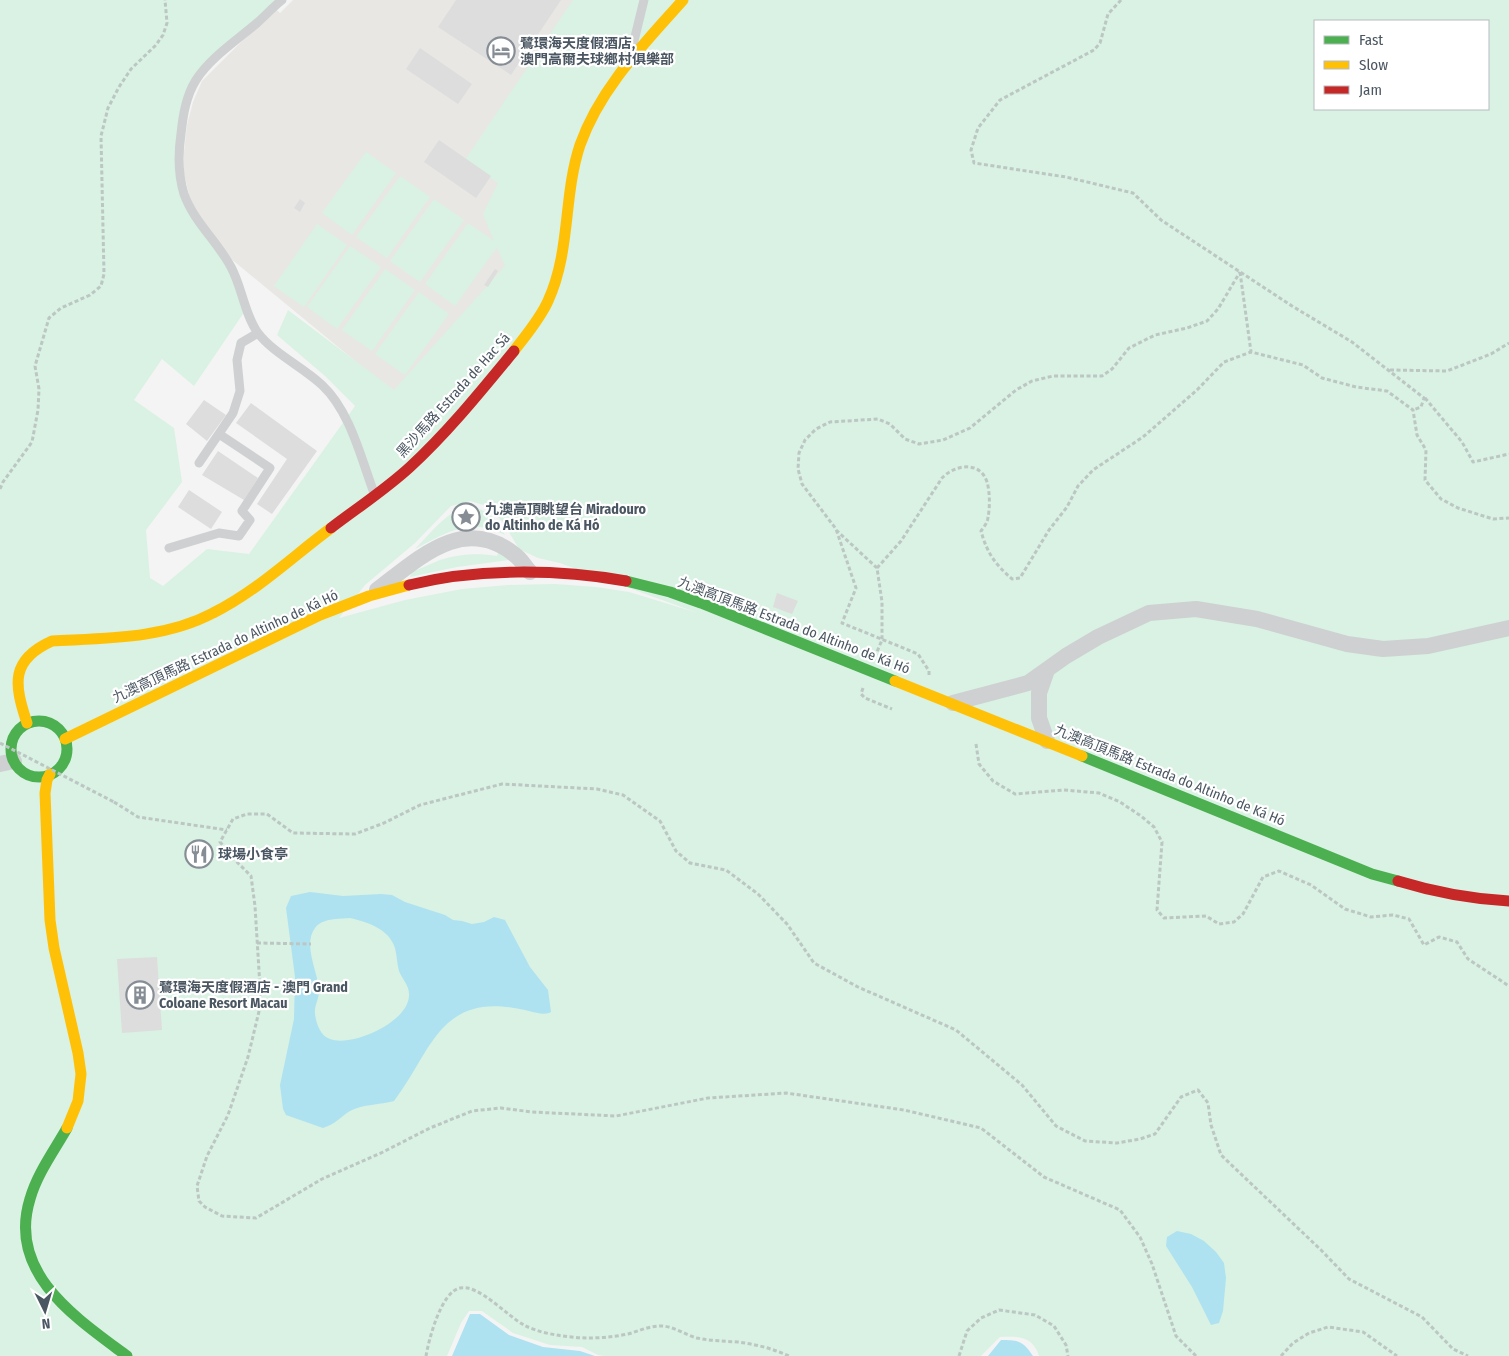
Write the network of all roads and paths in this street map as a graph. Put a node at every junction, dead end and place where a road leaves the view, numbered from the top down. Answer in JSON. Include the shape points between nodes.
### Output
{"nodes":[{"id":1,"x":165,"y":0,"type":"edge"},
{"id":2,"x":282,"y":0,"type":"edge"},
{"id":3,"x":644,"y":0,"type":"edge"},
{"id":4,"x":1120,"y":0,"type":"edge"},
{"id":5,"x":681,"y":1,"type":"edge"},
{"id":6,"x":628,"y":65,"type":"junction"},
{"id":7,"x":1240,"y":272,"type":"junction"},
{"id":8,"x":258,"y":333,"type":"junction"},
{"id":9,"x":1509,"y":343,"type":"edge"},
{"id":10,"x":1251,"y":352,"type":"junction"},
{"id":11,"x":1389,"y":370,"type":"junction"},
{"id":12,"x":1424,"y":398,"type":"junction"},
{"id":13,"x":1413,"y":410,"type":"junction"},
{"id":14,"x":219,"y":434,"type":"junction"},
{"id":15,"x":1509,"y":454,"type":"edge"},
{"id":16,"x":199,"y":463,"type":"dead end"},
{"id":17,"x":0,"y":489,"type":"edge"},
{"id":18,"x":375,"y":495,"type":"junction"},
{"id":19,"x":1509,"y":518,"type":"edge"},
{"id":20,"x":836,"y":529,"type":"junction"},
{"id":21,"x":169,"y":548,"type":"dead end"},
{"id":22,"x":877,"y":568,"type":"junction"},
{"id":23,"x":530,"y":572,"type":"junction"},
{"id":24,"x":369,"y":596,"type":"junction"},
{"id":25,"x":1509,"y":628,"type":"edge"},
{"id":26,"x":882,"y":640,"type":"junction"},
{"id":27,"x":870,"y":670,"type":"junction"},
{"id":28,"x":1047,"y":670,"type":"junction"},
{"id":29,"x":932,"y":695,"type":"junction"},
{"id":30,"x":953,"y":703,"type":"junction"},
{"id":31,"x":892,"y":709,"type":"dead end"},
{"id":32,"x":27,"y":723,"type":"junction"},
{"id":33,"x":65,"y":739,"type":"junction"},
{"id":34,"x":1047,"y":741,"type":"junction"},
{"id":35,"x":0,"y":743,"type":"edge"},
{"id":36,"x":976,"y":744,"type":"dead end"},
{"id":37,"x":7,"y":762,"type":"edge"},
{"id":38,"x":42,"y":775,"type":"junction"},
{"id":39,"x":45,"y":793,"type":"joint"},
{"id":40,"x":227,"y":830,"type":"junction"},
{"id":41,"x":1509,"y":901,"type":"edge"},
{"id":42,"x":257,"y":943,"type":"junction"},
{"id":43,"x":311,"y":944,"type":"dead end"},
{"id":44,"x":1509,"y":986,"type":"edge"},
{"id":45,"x":128,"y":1356,"type":"edge"},
{"id":46,"x":426,"y":1356,"type":"edge"},
{"id":47,"x":789,"y":1356,"type":"edge"},
{"id":48,"x":959,"y":1356,"type":"edge"},
{"id":49,"x":1068,"y":1356,"type":"edge"},
{"id":50,"x":1196,"y":1356,"type":"edge"},
{"id":51,"x":1282,"y":1356,"type":"edge"},
{"id":52,"x":1397,"y":1356,"type":"edge"},
{"id":53,"x":1468,"y":1356,"type":"edge"}],
"edges":[{"from":1,"to":17,"type":"path","via":[[167,22],[163,35],[119,88],[108,108],[101,136],[104,274],[101,286],[49,318],[35,366],[38,410],[32,442]]},
{"from":2,"to":8,"type":"lane","via":[[235,40],[196,80],[185,105],[179,144],[179,170],[184,193],[201,226],[231,267]]},
{"from":3,"to":6,"type":"lane"},
{"from":4,"to":7,"type":"path","via":[[1108,14],[1100,42],[1094,50],[1000,100],[978,128],[971,150],[974,163],[1066,177],[1133,193],[1161,220]]},
{"from":5,"to":6,"type":"main road","name":"黑沙馬路 Estrada de Hac Sá"},
{"from":6,"to":18,"type":"main road","name":"黑沙馬路 Estrada de Hac Sá","via":[[596,110],[580,146],[560,266],[547,304],[512,352],[442,434]]},
{"from":7,"to":10,"type":"path"},
{"from":7,"to":11,"type":"path","via":[[1352,342]]},
{"from":7,"to":20,"type":"path","via":[[1207,321],[1155,335],[1128,348],[1102,376],[1053,376],[1032,381],[970,428],[943,440],[919,444],[905,439],[890,424],[878,419],[830,422],[816,429],[805,440],[799,454],[798,469],[802,484]]},
{"from":8,"to":14,"type":"lane","via":[[241,343],[237,360],[240,391],[233,414]]},
{"from":8,"to":18,"type":"lane","via":[[323,385],[334,399],[345,415]]},
{"from":9,"to":11,"type":"path","via":[[1491,354],[1447,371]]},
{"from":10,"to":13,"type":"path","via":[[1303,365],[1322,378],[1387,391]]},
{"from":10,"to":22,"type":"path","via":[[1224,362],[1143,437],[1093,470],[1078,486],[1020,578],[1012,579],[994,563],[984,543],[981,531],[988,519],[987,482],[982,473],[965,466],[948,471],[901,541]]},
{"from":11,"to":12,"type":"path"},
{"from":12,"to":13,"type":"path","via":[[1422,407]]},
{"from":12,"to":15,"type":"path","via":[[1462,442],[1473,462]]},
{"from":13,"to":19,"type":"path","via":[[1417,435],[1426,450],[1425,480],[1441,499],[1494,519]]},
{"from":14,"to":16,"type":"lane"},
{"from":14,"to":21,"type":"lane","via":[[270,468],[242,511],[250,520],[238,536],[219,533]]},
{"from":18,"to":32,"type":"main road","name":"黑沙馬路 Estrada de Hac Sá","via":[[263,581],[213,614],[162,632],[38,646],[21,666],[18,678],[18,692]]},
{"from":20,"to":22,"type":"path"},
{"from":20,"to":26,"type":"path","via":[[856,588],[842,623]]},
{"from":22,"to":26,"type":"path","via":[[882,602]]},
{"from":23,"to":24,"type":"main road","name":"九澳高頂馬路 Estrada do Altinho de Ká Hó","via":[[422,582]]},
{"from":23,"to":24,"type":"street","via":[[516,555],[498,544],[477,538],[455,540],[435,547]]},
{"from":23,"to":27,"type":"main road","name":"九澳高頂馬路 Estrada do Altinho de Ká Hó","via":[[593,575],[670,592]]},
{"from":24,"to":33,"type":"main road","name":"九澳高頂馬路 Estrada do Altinho de Ká Hó","via":[[320,615]]},
{"from":25,"to":28,"type":"street","via":[[1428,646],[1383,649],[1347,644],[1257,619],[1196,609],[1148,613],[1098,637]]},
{"from":26,"to":27,"type":"path"},
{"from":26,"to":29,"type":"path","via":[[918,654],[929,671]]},
{"from":27,"to":29,"type":"main road","name":"九澳高頂馬路 Estrada do Altinho de Ká Hó"},
{"from":27,"to":31,"type":"path","via":[[861,694]]},
{"from":28,"to":30,"type":"street","via":[[1028,683]]},
{"from":28,"to":34,"type":"street","via":[[1039,693],[1039,718]]},
{"from":29,"to":30,"type":"main road","name":"九澳高頂馬路 Estrada do Altinho de Ká Hó"},
{"from":30,"to":34,"type":"main road","name":"九澳高頂馬路 Estrada do Altinho de Ká Hó"},
{"from":32,"to":33,"type":"main road","via":[[50,723]]},
{"from":32,"to":37,"type":"main road","via":[[16,732]]},
{"from":33,"to":38,"type":"main road","via":[[67,747],[63,764],[57,770]]},
{"from":34,"to":41,"type":"main road","name":"九澳高頂馬路 Estrada do Altinho de Ká Hó","via":[[1372,874],[1428,890]]},
{"from":35,"to":40,"type":"path","bridge":true,"via":[[138,817]]},
{"from":36,"to":44,"type":"path","via":[[979,764],[993,781],[1015,794],[1064,790],[1099,793],[1120,802],[1154,827],[1162,842],[1157,910],[1164,918],[1206,916],[1220,924],[1234,922],[1243,914],[1263,877],[1279,871],[1310,885],[1345,909],[1371,916],[1393,915],[1409,919],[1424,945],[1439,937],[1457,942],[1468,959]]},
{"from":37,"to":38,"type":"main road","via":[[22,772]]},
{"from":38,"to":39,"type":"street","via":[[40,782]]},
{"from":39,"to":45,"type":"main road","via":[[49,913],[81,1083],[80,1098],[71,1120],[34,1188],[28,1206],[26,1237],[37,1273],[53,1296]]},
{"from":40,"to":42,"type":"path","via":[[220,842],[251,876]]},
{"from":40,"to":53,"type":"path","via":[[233,819],[247,814],[267,814],[293,833],[355,834],[420,805],[502,784],[597,789],[623,795],[660,821],[676,851],[690,863],[726,870],[758,894],[788,924],[814,963],[858,987],[956,1030],[1022,1085],[1056,1126],[1085,1141],[1117,1143],[1155,1134],[1181,1097],[1198,1090],[1208,1103],[1220,1155],[1350,1279],[1422,1317],[1454,1349]]},
{"from":42,"to":43,"type":"path"},
{"from":42,"to":50,"type":"path","via":[[261,1003],[248,1057],[228,1115],[196,1186],[199,1201],[204,1207],[222,1216],[256,1218],[322,1179],[472,1110],[501,1108],[616,1116],[708,1098],[786,1092],[904,1110],[981,1128],[1044,1177],[1120,1210],[1140,1237],[1176,1336]]},
{"from":46,"to":47,"type":"path","via":[[429,1340],[447,1297],[462,1287],[473,1289],[524,1325],[540,1332],[604,1338],[664,1326],[697,1338],[740,1342]]},
{"from":48,"to":49,"type":"path","via":[[967,1331],[981,1318],[999,1310],[1035,1315],[1054,1326],[1066,1345]]},
{"from":51,"to":52,"type":"path","via":[[1293,1343],[1328,1327],[1363,1332]]}]}
